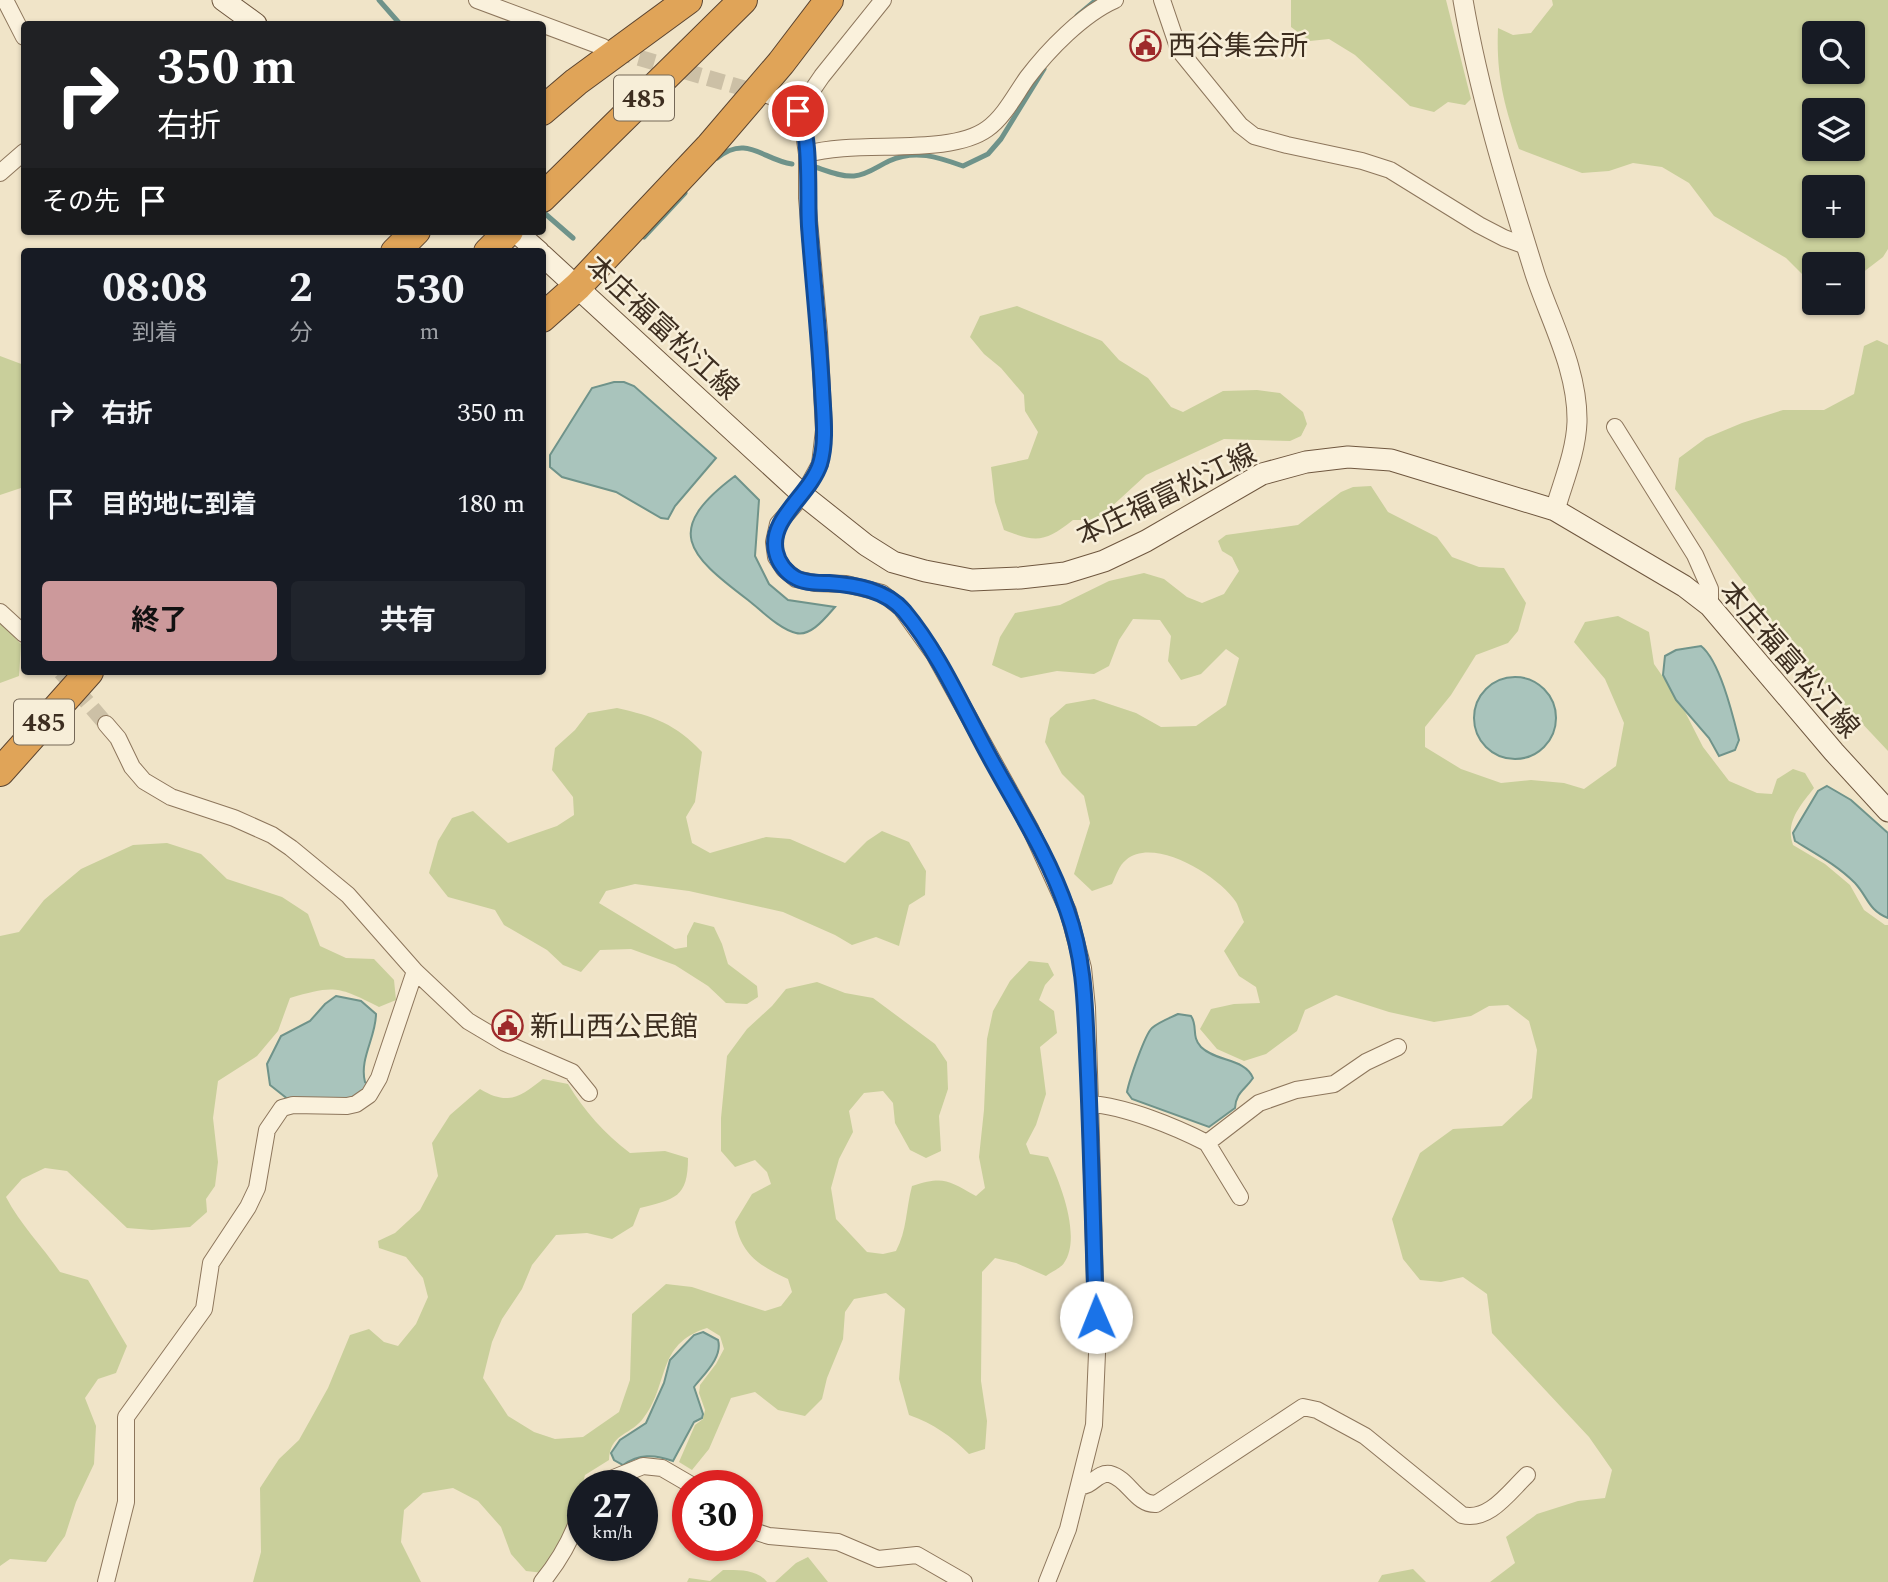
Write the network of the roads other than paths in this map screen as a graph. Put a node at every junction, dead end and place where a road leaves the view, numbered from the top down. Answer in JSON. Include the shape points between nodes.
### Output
{"nodes":[{"id":1,"x":5,"y":0,"type":"edge"},
{"id":2,"x":223,"y":0,"type":"edge"},
{"id":3,"x":477,"y":0,"type":"edge"},
{"id":4,"x":688,"y":0,"type":"edge"},
{"id":5,"x":743,"y":0,"type":"edge"},
{"id":6,"x":829,"y":0,"type":"edge"},
{"id":7,"x":883,"y":0,"type":"edge"},
{"id":8,"x":1115,"y":0,"type":"edge"},
{"id":9,"x":1162,"y":0,"type":"edge"},
{"id":10,"x":1463,"y":0,"type":"edge"},
{"id":11,"x":252,"y":21,"type":"edge"},
{"id":12,"x":533,"y":21,"type":"edge"},
{"id":13,"x":546,"y":26,"type":"edge"},
{"id":14,"x":21,"y":31,"type":"edge"},
{"id":15,"x":603,"y":47,"type":"tunnel mouth"},
{"id":16,"x":768,"y":95,"type":"tunnel mouth"},
{"id":17,"x":546,"y":108,"type":"edge"},
{"id":18,"x":798,"y":111,"type":"junction"},
{"id":19,"x":807,"y":154,"type":"junction"},
{"id":20,"x":21,"y":155,"type":"edge"},
{"id":21,"x":0,"y":173,"type":"edge"},
{"id":22,"x":546,"y":194,"type":"edge"},
{"id":23,"x":412,"y":235,"type":"edge"},
{"id":24,"x":505,"y":235,"type":"edge"},
{"id":25,"x":520,"y":235,"type":"edge"},
{"id":26,"x":1526,"y":246,"type":"junction"},
{"id":27,"x":399,"y":248,"type":"edge"},
{"id":28,"x":492,"y":248,"type":"edge"},
{"id":29,"x":535,"y":248,"type":"edge"},
{"id":30,"x":546,"y":257,"type":"edge"},
{"id":31,"x":578,"y":286,"type":"junction"},
{"id":32,"x":546,"y":314,"type":"edge"},
{"id":33,"x":1615,"y":427,"type":"dead end"},
{"id":34,"x":803,"y":495,"type":"junction"},
{"id":35,"x":1555,"y":510,"type":"junction"},
{"id":36,"x":1710,"y":606,"type":"junction"},
{"id":37,"x":0,"y":612,"type":"edge"},
{"id":38,"x":21,"y":631,"type":"edge"},
{"id":39,"x":62,"y":675,"type":"edge"},
{"id":40,"x":86,"y":675,"type":"edge"},
{"id":41,"x":106,"y":724,"type":"tunnel mouth"},
{"id":42,"x":0,"y":754,"type":"edge"},
{"id":43,"x":0,"y":772,"type":"edge"},
{"id":44,"x":1888,"y":811,"type":"edge"},
{"id":45,"x":415,"y":971,"type":"junction"},
{"id":46,"x":1398,"y":1047,"type":"dead end"},
{"id":47,"x":589,"y":1093,"type":"dead end"},
{"id":48,"x":1090,"y":1104,"type":"junction"},
{"id":49,"x":1207,"y":1143,"type":"junction"},
{"id":50,"x":1240,"y":1197,"type":"dead end"},
{"id":51,"x":633,"y":1470,"type":"edge"},
{"id":52,"x":672,"y":1472,"type":"edge"},
{"id":53,"x":1527,"y":1475,"type":"dead end"},
{"id":54,"x":1080,"y":1486,"type":"junction"},
{"id":55,"x":763,"y":1534,"type":"edge"},
{"id":56,"x":567,"y":1542,"type":"edge"},
{"id":57,"x":106,"y":1582,"type":"edge"},
{"id":58,"x":542,"y":1582,"type":"edge"},
{"id":59,"x":964,"y":1582,"type":"edge"},
{"id":60,"x":1047,"y":1582,"type":"edge"}],
"edges":[{"from":1,"to":14,"type":"street"},
{"from":2,"to":11,"type":"main road"},
{"from":3,"to":12,"type":"street"},
{"from":4,"to":17,"type":"highway"},
{"from":5,"to":22,"type":"highway","number":"485"},
{"from":6,"to":31,"type":"highway","via":[[710,146]]},
{"from":7,"to":18,"type":"street"},
{"from":8,"to":19,"type":"street","via":[[1072,30],[1029,76],[996,122],[979,134],[947,142],[831,148]]},
{"from":9,"to":26,"type":"street","via":[[1179,50],[1254,136],[1390,170],[1479,225]]},
{"from":10,"to":26,"type":"street"},
{"from":13,"to":15,"type":"street"},
{"from":16,"to":18,"type":"street"},
{"from":18,"to":19,"type":"street"},
{"from":19,"to":34,"type":"street","via":[[824,430],[820,464]]},
{"from":20,"to":21,"type":"street"},
{"from":23,"to":27,"type":"highway"},
{"from":24,"to":28,"type":"highway"},
{"from":25,"to":29,"type":"main road","name":"本庄福富松江線"},
{"from":26,"to":35,"type":"street","via":[[1574,388],[1577,423]]},
{"from":30,"to":31,"type":"main road","name":"本庄福富松江線"},
{"from":31,"to":32,"type":"highway"},
{"from":31,"to":34,"type":"main road","name":"本庄福富松江線"},
{"from":33,"to":36,"type":"street","via":[[1695,555],[1710,589]]},
{"from":34,"to":35,"type":"main road","name":"本庄福富松江線","via":[[893,562],[972,580],[1065,573],[1104,561],[1262,474],[1306,462],[1348,457],[1391,460]]},
{"from":34,"to":48,"type":"street","via":[[778,524],[776,557],[796,579],[882,593],[901,608],[934,654],[1051,870],[1083,968]]},
{"from":35,"to":36,"type":"main road","name":"本庄福富松江線","via":[[1675,580]]},
{"from":36,"to":44,"type":"main road","name":"本庄福富松江線"},
{"from":37,"to":38,"type":"street"},
{"from":39,"to":42,"type":"highway"},
{"from":40,"to":43,"type":"highway","number":"485"},
{"from":41,"to":45,"type":"street","via":[[144,781],[171,797],[272,835],[348,895]]},
{"from":45,"to":47,"type":"street","via":[[468,1021],[572,1072]]},
{"from":45,"to":57,"type":"street","via":[[369,1095],[347,1106],[282,1108],[267,1130],[257,1188],[211,1263],[204,1309],[126,1417],[126,1502]]},
{"from":46,"to":49,"type":"street","via":[[1334,1084],[1296,1090],[1259,1103]]},
{"from":48,"to":49,"type":"street","via":[[1107,1105]]},
{"from":48,"to":54,"type":"street","via":[[1097,1353],[1094,1425]]},
{"from":49,"to":50,"type":"street"},
{"from":51,"to":52,"type":"street","via":[[643,1466]]},
{"from":53,"to":54,"type":"street","via":[[1489,1512],[1477,1517],[1462,1515],[1365,1436],[1303,1407],[1156,1504],[1144,1502],[1110,1474]]},
{"from":54,"to":60,"type":"street","via":[[1069,1529]]},
{"from":55,"to":59,"type":"street","via":[[838,1542],[878,1559],[917,1555]]},
{"from":56,"to":58,"type":"street"}]}
